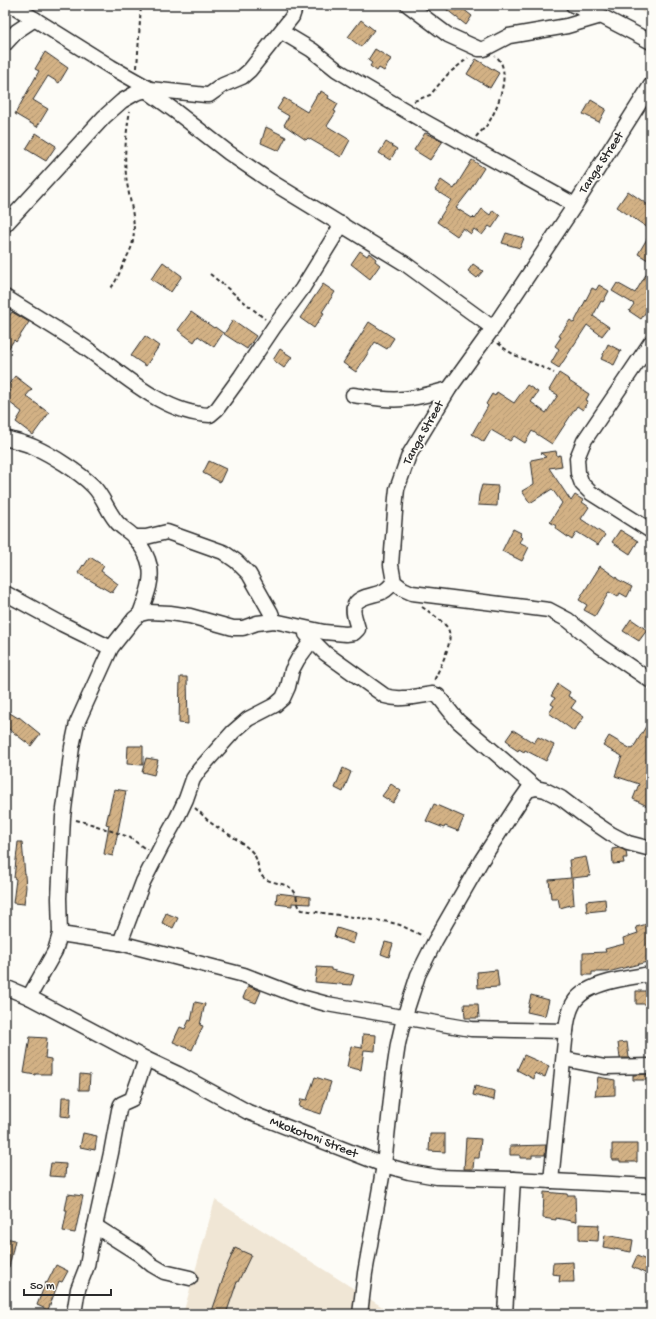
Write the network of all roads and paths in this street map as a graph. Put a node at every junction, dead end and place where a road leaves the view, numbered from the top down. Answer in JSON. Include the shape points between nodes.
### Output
{"nodes":[{"id":1,"x":12,"y":5,"type":"edge"},
{"id":2,"x":141,"y":5,"type":"edge"},
{"id":3,"x":408,"y":5,"type":"edge"},
{"id":4,"x":573,"y":5,"type":"edge"},
{"id":5,"x":297,"y":7,"type":"edge"},
{"id":6,"x":601,"y":16,"type":"junction"},
{"id":7,"x":35,"y":18,"type":"junction"},
{"id":8,"x":282,"y":32,"type":"junction"},
{"id":9,"x":651,"y":42,"type":"edge"},
{"id":10,"x":5,"y":44,"type":"edge"},
{"id":11,"x":480,"y":49,"type":"junction"},
{"id":12,"x":651,"y":85,"type":"edge"},
{"id":13,"x":142,"y":88,"type":"junction"},
{"id":14,"x":401,"y":108,"type":"junction"},
{"id":15,"x":467,"y":145,"type":"junction"},
{"id":16,"x":575,"y":205,"type":"junction"},
{"id":17,"x":342,"y":224,"type":"junction"},
{"id":18,"x":5,"y":226,"type":"edge"},
{"id":19,"x":210,"y":274,"type":"dead end"},
{"id":20,"x":111,"y":288,"type":"dead end"},
{"id":21,"x":5,"y":297,"type":"edge"},
{"id":22,"x":274,"y":327,"type":"junction"},
{"id":23,"x":491,"y":331,"type":"junction"},
{"id":24,"x":651,"y":342,"type":"edge"},
{"id":25,"x":554,"y":372,"type":"dead end"},
{"id":26,"x":449,"y":389,"type":"junction"},
{"id":27,"x":353,"y":395,"type":"dead end"},
{"id":28,"x":5,"y":438,"type":"edge"},
{"id":29,"x":651,"y":531,"type":"edge"},
{"id":30,"x":134,"y":537,"type":"junction"},
{"id":31,"x":394,"y":582,"type":"junction"},
{"id":32,"x":5,"y":592,"type":"edge"},
{"id":33,"x":412,"y":593,"type":"junction"},
{"id":34,"x":140,"y":614,"type":"junction"},
{"id":35,"x":274,"y":621,"type":"junction"},
{"id":36,"x":297,"y":626,"type":"junction"},
{"id":37,"x":312,"y":640,"type":"junction"},
{"id":38,"x":111,"y":648,"type":"junction"},
{"id":39,"x":651,"y":681,"type":"edge"},
{"id":40,"x":436,"y":694,"type":"junction"},
{"id":41,"x":536,"y":788,"type":"junction"},
{"id":42,"x":186,"y":799,"type":"junction"},
{"id":43,"x":63,"y":817,"type":"junction"},
{"id":44,"x":651,"y":850,"type":"edge"},
{"id":45,"x":156,"y":856,"type":"junction"},
{"id":46,"x":60,"y":934,"type":"junction"},
{"id":47,"x":435,"y":940,"type":"junction"},
{"id":48,"x":120,"y":943,"type":"junction"},
{"id":49,"x":651,"y":974,"type":"edge"},
{"id":50,"x":5,"y":987,"type":"edge"},
{"id":51,"x":29,"y":996,"type":"junction"},
{"id":52,"x":404,"y":1018,"type":"junction"},
{"id":53,"x":566,"y":1031,"type":"junction"},
{"id":54,"x":146,"y":1059,"type":"junction"},
{"id":55,"x":564,"y":1059,"type":"junction"},
{"id":56,"x":651,"y":1066,"type":"edge"},
{"id":57,"x":384,"y":1165,"type":"junction"},
{"id":58,"x":513,"y":1179,"type":"junction"},
{"id":59,"x":551,"y":1181,"type":"junction"},
{"id":60,"x":651,"y":1186,"type":"edge"},
{"id":61,"x":95,"y":1226,"type":"junction"},
{"id":62,"x":190,"y":1278,"type":"dead end"},
{"id":63,"x":74,"y":1314,"type":"edge"},
{"id":64,"x":360,"y":1314,"type":"edge"},
{"id":65,"x":505,"y":1314,"type":"edge"}],
"edges":[{"from":1,"to":7,"type":"street"},
{"from":2,"to":13,"type":"path","via":[[136,62]]},
{"from":3,"to":11,"type":"street","via":[[448,35]]},
{"from":4,"to":6,"type":"street"},
{"from":5,"to":8,"type":"street"},
{"from":6,"to":9,"type":"street"},
{"from":6,"to":11,"type":"street","via":[[567,26],[509,36]]},
{"from":7,"to":10,"type":"street","via":[[16,30]]},
{"from":7,"to":13,"type":"street"},
{"from":8,"to":13,"type":"street","via":[[242,77],[209,94]]},
{"from":8,"to":14,"type":"street","via":[[312,50],[337,70]]},
{"from":11,"to":14,"type":"path","via":[[448,74],[430,96],[410,102]]},
{"from":11,"to":15,"type":"path","via":[[500,60],[504,75],[499,99],[490,120]]},
{"from":12,"to":16,"type":"street","name":"Tanga Street"},
{"from":13,"to":17,"type":"street","via":[[270,181]]},
{"from":13,"to":18,"type":"street","via":[[104,117]]},
{"from":13,"to":20,"type":"path","via":[[129,118],[125,154],[133,223],[132,244],[119,277]]},
{"from":14,"to":15,"type":"street"},
{"from":15,"to":16,"type":"street"},
{"from":16,"to":23,"type":"street","name":"Tanga Street"},
{"from":17,"to":22,"type":"street","via":[[302,289]]},
{"from":17,"to":23,"type":"street","via":[[404,264]]},
{"from":19,"to":22,"type":"path"},
{"from":21,"to":22,"type":"street","via":[[90,351],[158,399],[197,415],[210,415],[217,409]]},
{"from":23,"to":25,"type":"path","via":[[504,349]]},
{"from":23,"to":26,"type":"street","name":"Tanga Street"},
{"from":24,"to":29,"type":"street","via":[[584,440],[577,458],[582,484],[591,493]]},
{"from":26,"to":27,"type":"street","via":[[402,400]]},
{"from":26,"to":31,"type":"street","name":"Tanga Street","via":[[409,455],[397,489],[391,565]]},
{"from":28,"to":30,"type":"street","via":[[34,447],[73,470],[93,486],[115,521]]},
{"from":30,"to":34,"type":"street","via":[[150,567],[150,585]]},
{"from":30,"to":35,"type":"street","via":[[167,532],[223,552],[249,574]]},
{"from":31,"to":33,"type":"street"},
{"from":31,"to":36,"type":"street","via":[[386,590],[357,602],[354,612],[358,629],[354,633],[324,632]]},
{"from":32,"to":38,"type":"street"},
{"from":33,"to":39,"type":"street","via":[[549,610],[568,620]]},
{"from":33,"to":40,"type":"path","via":[[422,607],[446,626],[450,635],[448,648],[434,681]]},
{"from":34,"to":35,"type":"street","via":[[149,612],[190,616],[233,628]]},
{"from":34,"to":38,"type":"street"},
{"from":35,"to":36,"type":"street"},
{"from":36,"to":37,"type":"street"},
{"from":37,"to":40,"type":"street","via":[[325,653],[385,696],[400,699]]},
{"from":37,"to":42,"type":"street","via":[[298,658],[283,698],[248,719],[233,732],[199,770]]},
{"from":38,"to":43,"type":"street","via":[[77,723]]},
{"from":40,"to":41,"type":"street","via":[[458,721]]},
{"from":41,"to":44,"type":"street","via":[[561,798],[611,834],[628,843]]},
{"from":41,"to":47,"type":"street","via":[[528,790],[518,804]]},
{"from":42,"to":45,"type":"street"},
{"from":42,"to":47,"type":"path","via":[[211,823],[252,852],[258,860],[264,878],[291,888],[296,893],[298,905],[302,910],[389,922]]},
{"from":43,"to":45,"type":"path","via":[[129,837]]},
{"from":43,"to":46,"type":"street"},
{"from":45,"to":48,"type":"street","via":[[132,908]]},
{"from":46,"to":48,"type":"street"},
{"from":46,"to":51,"type":"street","via":[[55,951]]},
{"from":47,"to":52,"type":"street","via":[[418,975]]},
{"from":48,"to":52,"type":"street","via":[[244,974],[312,1000]]},
{"from":49,"to":53,"type":"street","via":[[609,982],[584,991],[573,1003]]},
{"from":50,"to":51,"type":"street","name":"Mkokotoni Street"},
{"from":51,"to":54,"type":"street","name":"Mkokotoni Street"},
{"from":52,"to":53,"type":"street","via":[[471,1029]]},
{"from":52,"to":57,"type":"street","via":[[394,1071]]},
{"from":53,"to":55,"type":"street"},
{"from":54,"to":57,"type":"street","name":"Mkokotoni Street","via":[[248,1112]]},
{"from":54,"to":61,"type":"street","via":[[132,1099],[121,1104],[119,1110]]},
{"from":55,"to":56,"type":"street","via":[[605,1067]]},
{"from":55,"to":59,"type":"street"},
{"from":57,"to":58,"type":"street","name":"Mkokotoni Street","via":[[437,1177]]},
{"from":57,"to":64,"type":"street"},
{"from":58,"to":59,"type":"street","name":"Mkokotoni Street"},
{"from":58,"to":65,"type":"street"},
{"from":59,"to":60,"type":"street","name":"Mkokotoni Street"},
{"from":61,"to":62,"type":"street","via":[[164,1272]]},
{"from":61,"to":63,"type":"street"}]}
